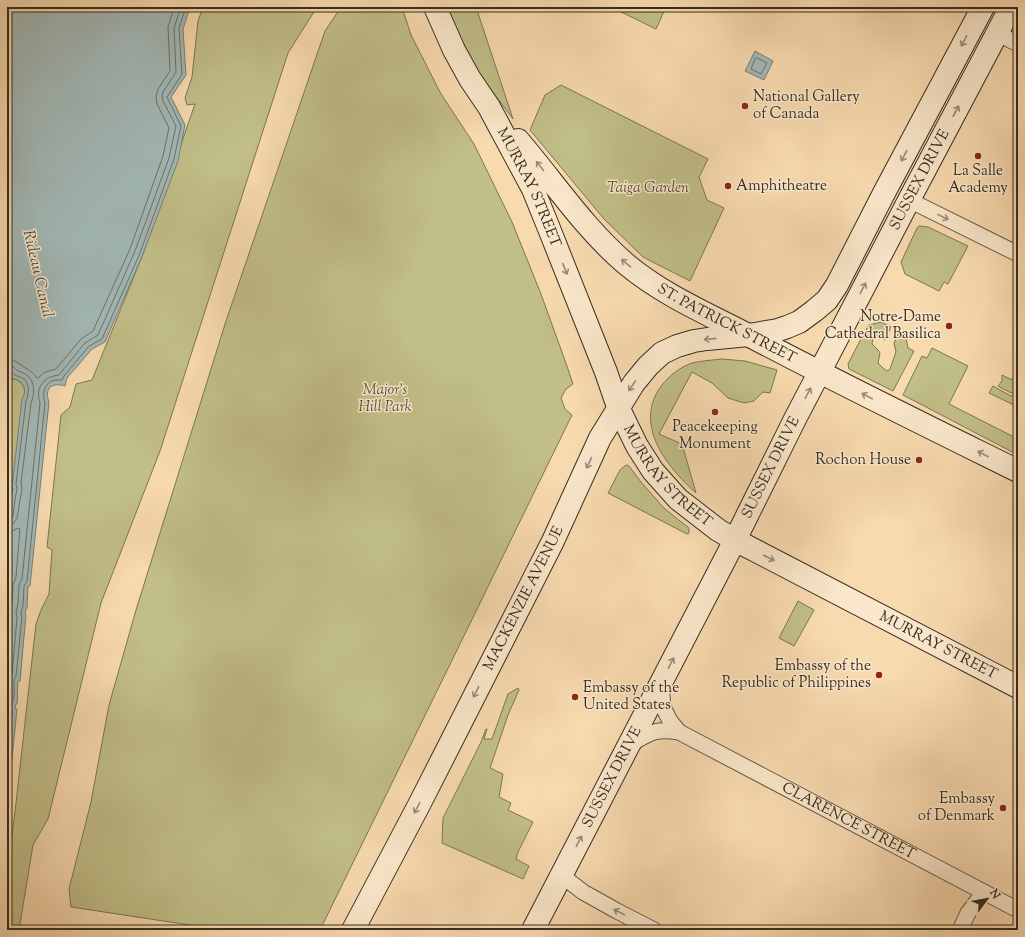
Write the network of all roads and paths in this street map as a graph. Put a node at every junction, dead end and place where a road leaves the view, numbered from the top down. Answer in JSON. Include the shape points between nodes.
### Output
{"nodes":[{"id":1,"x":435,"y":7,"type":"edge"},
{"id":2,"x":983,"y":7,"type":"edge"},
{"id":3,"x":1011,"y":7,"type":"edge"},
{"id":4,"x":997,"y":33,"type":"junction"},
{"id":5,"x":1018,"y":44,"type":"edge"},
{"id":6,"x":489,"y":107,"type":"junction"},
{"id":7,"x":909,"y":200,"type":"junction"},
{"id":8,"x":1018,"y":254,"type":"edge"},
{"id":9,"x":748,"y":335,"type":"junction"},
{"id":10,"x":819,"y":372,"type":"junction"},
{"id":11,"x":618,"y":407,"type":"junction"},
{"id":12,"x":1018,"y":471,"type":"edge"},
{"id":13,"x":735,"y":540,"type":"junction"},
{"id":14,"x":661,"y":682,"type":"junction"},
{"id":15,"x":1018,"y":687,"type":"edge"},
{"id":16,"x":679,"y":732,"type":"junction"},
{"id":17,"x":629,"y":745,"type":"junction"},
{"id":18,"x":561,"y":875,"type":"junction"},
{"id":19,"x":984,"y":892,"type":"junction"},
{"id":20,"x":1018,"y":910,"type":"edge"},
{"id":21,"x":353,"y":930,"type":"edge"},
{"id":22,"x":533,"y":930,"type":"edge"},
{"id":23,"x":654,"y":930,"type":"edge"},
{"id":24,"x":960,"y":930,"type":"edge"}],
"edges":[{"from":1,"to":6,"type":"main road","via":[[464,69]]},
{"from":2,"to":9,"type":"main road","name":"SUSSEX DRIVE","one_way":true,"via":[[827,300],[799,322],[778,330]]},
{"from":3,"to":4,"type":"main road","name":"SUSSEX DRIVE"},
{"from":4,"to":5,"type":"street"},
{"from":7,"to":4,"type":"main road","name":"SUSSEX DRIVE","one_way":true},
{"from":9,"to":6,"type":"main road","name":"ST. PATRICK STREET","one_way":true,"via":[[657,287],[613,253]]},
{"from":6,"to":11,"type":"main road","name":"MURRAY STREET","one_way":true,"via":[[540,205]]},
{"from":7,"to":8,"type":"street","one_way":true},
{"from":10,"to":7,"type":"main road","name":"SUSSEX DRIVE","one_way":true},
{"from":9,"to":10,"type":"main road","name":"ST. PATRICK STREET"},
{"from":9,"to":11,"type":"main road","name":"MACKENZIE AVENUE","one_way":true,"via":[[694,341],[662,353],[639,376]]},
{"from":12,"to":10,"type":"main road","name":"ST. PATRICK STREET","one_way":true},
{"from":13,"to":10,"type":"main road","name":"SUSSEX DRIVE","one_way":true},
{"from":11,"to":13,"type":"main road","name":"MURRAY STREET","via":[[641,452],[664,485],[693,512]]},
{"from":11,"to":21,"type":"main road","name":"MACKENZIE AVENUE","one_way":true,"via":[[600,438],[549,548],[420,803]]},
{"from":14,"to":13,"type":"main road","name":"SUSSEX DRIVE","one_way":true},
{"from":13,"to":15,"type":"main road","name":"MURRAY STREET","one_way":true},
{"from":14,"to":16,"type":"street","name":"CLARENCE STREET","via":[[663,707]]},
{"from":14,"to":17,"type":"main road","name":"SUSSEX DRIVE"},
{"from":16,"to":17,"type":"street","name":"CLARENCE STREET","via":[[652,732]]},
{"from":16,"to":19,"type":"street","name":"CLARENCE STREET"},
{"from":18,"to":17,"type":"main road","name":"SUSSEX DRIVE","one_way":true},
{"from":18,"to":22,"type":"main road","name":"SUSSEX DRIVE"},
{"from":23,"to":18,"type":"street","one_way":true,"via":[[583,892]]},
{"from":19,"to":20,"type":"street","name":"CLARENCE STREET"},
{"from":19,"to":24,"type":"street"}]}
